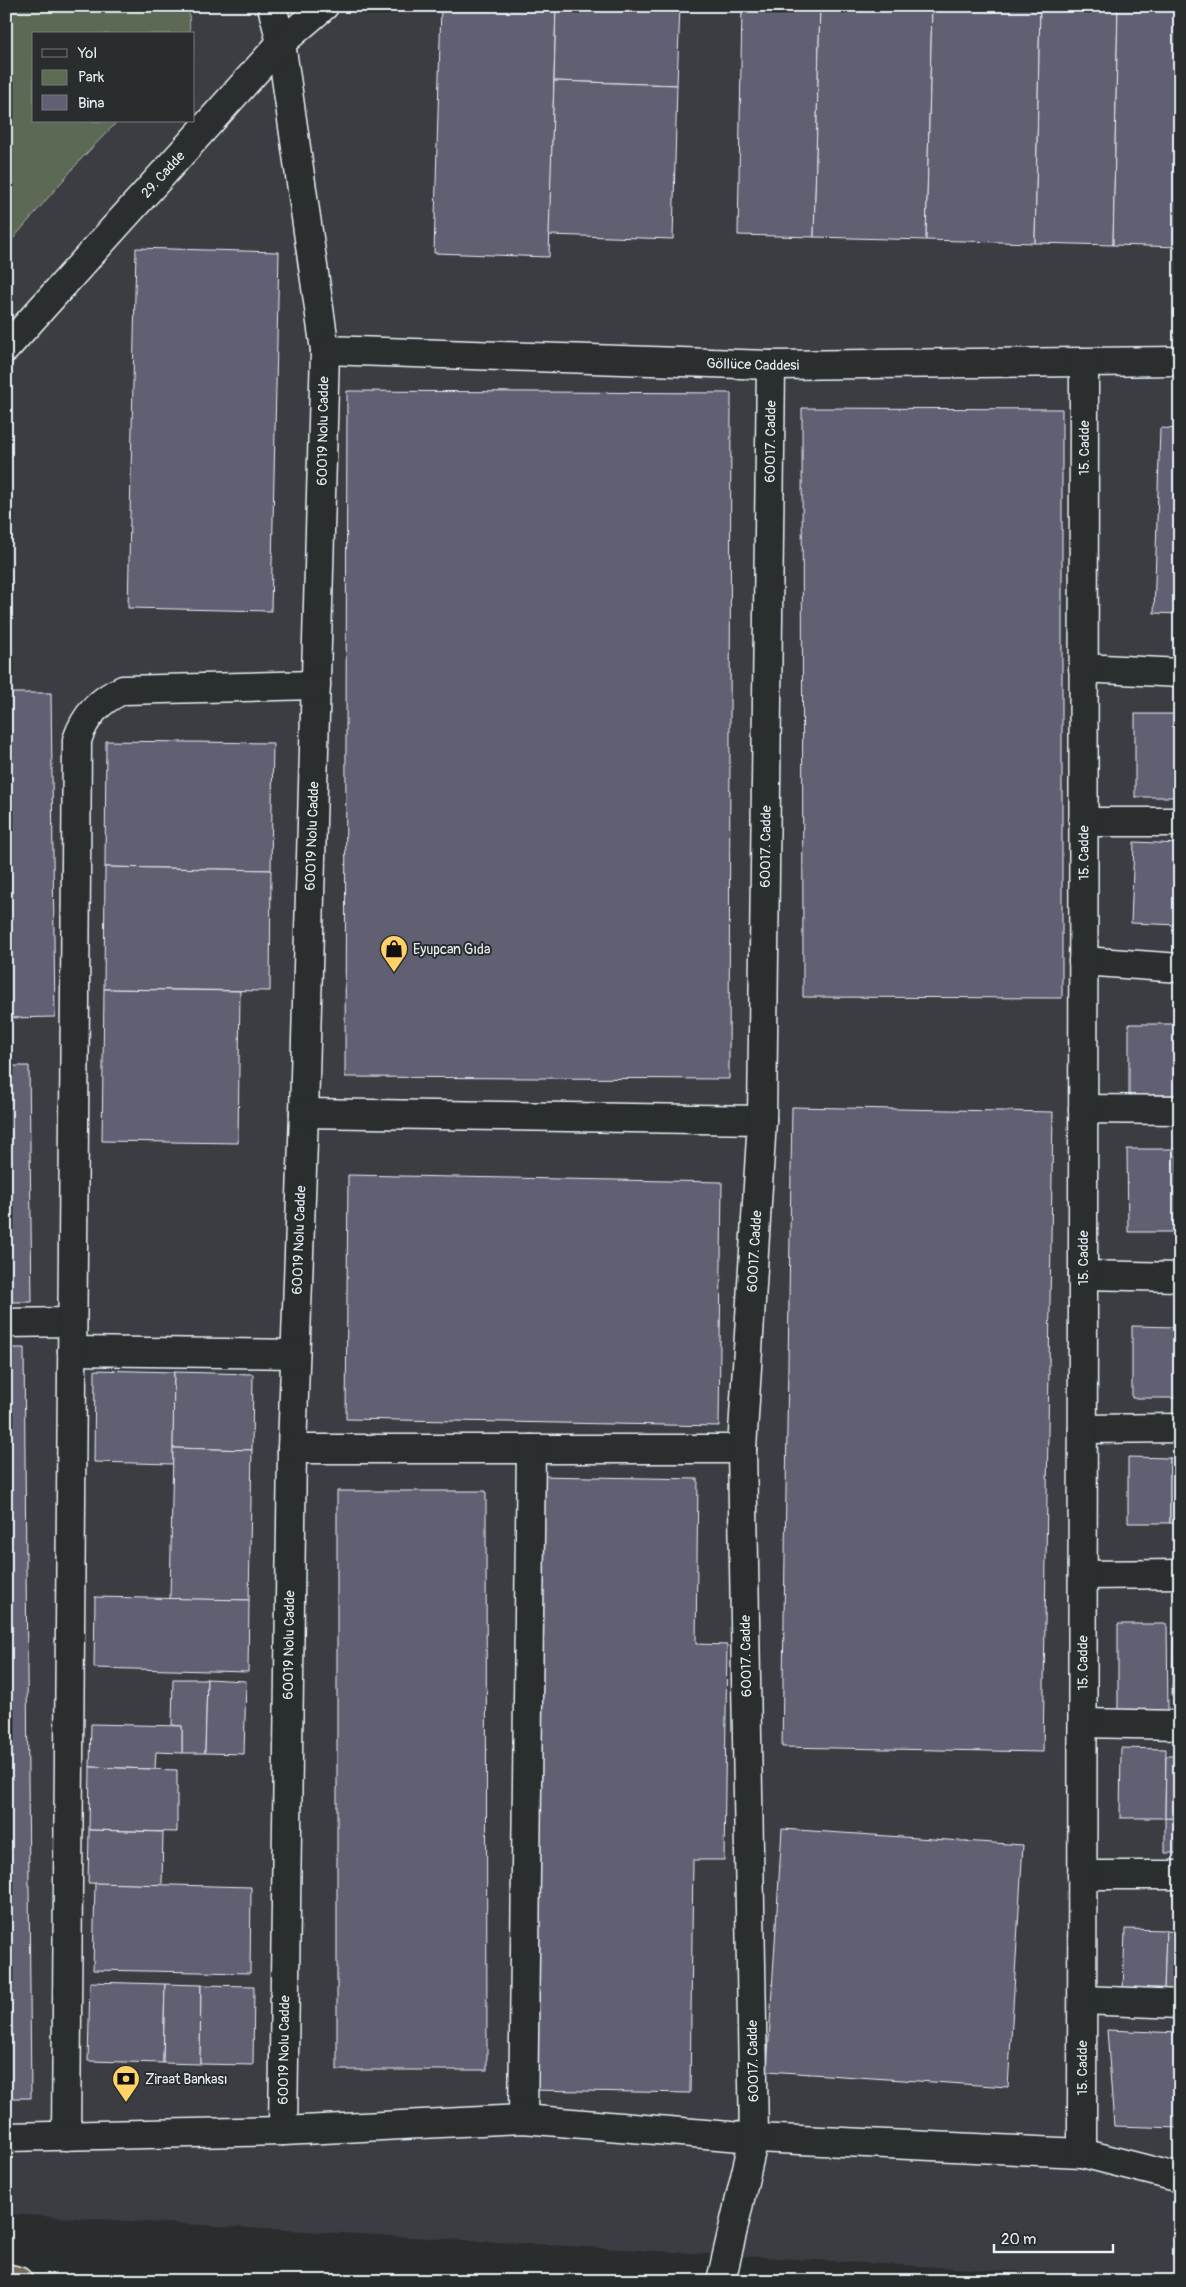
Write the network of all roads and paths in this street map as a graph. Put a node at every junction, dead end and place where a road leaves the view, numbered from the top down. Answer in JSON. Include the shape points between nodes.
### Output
{"nodes":[{"id":1,"x":272,"y":6,"type":"edge"},
{"id":2,"x":324,"y":6,"type":"edge"},
{"id":3,"x":281,"y":43,"type":"junction"},
{"id":4,"x":6,"y":348,"type":"edge"},
{"id":5,"x":325,"y":350,"type":"junction"},
{"id":6,"x":1180,"y":361,"type":"edge"},
{"id":7,"x":1084,"y":363,"type":"junction"},
{"id":8,"x":772,"y":365,"type":"junction"},
{"id":9,"x":1083,"y":668,"type":"junction"},
{"id":10,"x":1180,"y":673,"type":"edge"},
{"id":11,"x":316,"y":685,"type":"junction"},
{"id":12,"x":1083,"y":822,"type":"junction"},
{"id":13,"x":1180,"y":822,"type":"edge"},
{"id":14,"x":1083,"y":961,"type":"junction"},
{"id":15,"x":1180,"y":968,"type":"edge"},
{"id":16,"x":1083,"y":1109,"type":"junction"},
{"id":17,"x":1180,"y":1110,"type":"edge"},
{"id":18,"x":304,"y":1113,"type":"junction"},
{"id":19,"x":762,"y":1120,"type":"junction"},
{"id":20,"x":1083,"y":1275,"type":"junction"},
{"id":21,"x":1180,"y":1277,"type":"edge"},
{"id":22,"x":72,"y":1322,"type":"junction"},
{"id":23,"x":6,"y":1323,"type":"edge"},
{"id":24,"x":72,"y":1351,"type":"junction"},
{"id":25,"x":295,"y":1354,"type":"junction"},
{"id":26,"x":1180,"y":1428,"type":"edge"},
{"id":27,"x":1083,"y":1429,"type":"junction"},
{"id":28,"x":292,"y":1449,"type":"junction"},
{"id":29,"x":742,"y":1449,"type":"junction"},
{"id":30,"x":530,"y":1450,"type":"junction"},
{"id":31,"x":1180,"y":1574,"type":"edge"},
{"id":32,"x":1083,"y":1575,"type":"junction"},
{"id":33,"x":1083,"y":1723,"type":"junction"},
{"id":34,"x":1180,"y":1725,"type":"edge"},
{"id":35,"x":1082,"y":1875,"type":"junction"},
{"id":36,"x":1180,"y":1875,"type":"edge"},
{"id":37,"x":1082,"y":2000,"type":"junction"},
{"id":38,"x":1180,"y":2004,"type":"edge"},
{"id":39,"x":523,"y":2119,"type":"junction"},
{"id":40,"x":283,"y":2131,"type":"junction"},
{"id":41,"x":66,"y":2136,"type":"junction"},
{"id":42,"x":6,"y":2138,"type":"edge"},
{"id":43,"x":754,"y":2138,"type":"junction"},
{"id":44,"x":1082,"y":2153,"type":"junction"},
{"id":45,"x":1180,"y":2178,"type":"edge"},
{"id":46,"x":6,"y":2278,"type":"edge"},
{"id":47,"x":18,"y":2281,"type":"edge"},
{"id":48,"x":721,"y":2281,"type":"edge"}],
"edges":[{"from":1,"to":3,"type":"street","name":"60019 Nolu Cadde"},
{"from":2,"to":3,"type":"street","name":"29. Cadde"},
{"from":3,"to":4,"type":"street","name":"29. Cadde"},
{"from":3,"to":5,"type":"street","name":"60019 Nolu Cadde"},
{"from":5,"to":8,"type":"street","name":"Göllüce Caddesi"},
{"from":5,"to":11,"type":"street","name":"60019 Nolu Cadde"},
{"from":6,"to":7,"type":"street","name":"Göllüce Caddesi"},
{"from":7,"to":8,"type":"street","name":"Göllüce Caddesi"},
{"from":7,"to":9,"type":"street","name":"15. Cadde"},
{"from":8,"to":19,"type":"street","name":"60017. Cadde"},
{"from":9,"to":10,"type":"street"},
{"from":9,"to":12,"type":"street","name":"15. Cadde"},
{"from":11,"to":18,"type":"street","name":"60019 Nolu Cadde"},
{"from":11,"to":22,"type":"street","via":[[123,690],[98,704],[77,740]]},
{"from":12,"to":13,"type":"street"},
{"from":12,"to":14,"type":"street","name":"15. Cadde"},
{"from":14,"to":15,"type":"street"},
{"from":14,"to":16,"type":"street","name":"15. Cadde"},
{"from":16,"to":17,"type":"street"},
{"from":16,"to":20,"type":"street","name":"15. Cadde"},
{"from":18,"to":19,"type":"street"},
{"from":18,"to":25,"type":"street","name":"60019 Nolu Cadde"},
{"from":19,"to":29,"type":"street","name":"60017. Cadde"},
{"from":20,"to":21,"type":"street"},
{"from":20,"to":27,"type":"street","name":"15. Cadde"},
{"from":22,"to":23,"type":"street"},
{"from":22,"to":24,"type":"street"},
{"from":24,"to":25,"type":"street"},
{"from":24,"to":41,"type":"street"},
{"from":25,"to":28,"type":"street","name":"60019 Nolu Cadde"},
{"from":26,"to":27,"type":"street"},
{"from":27,"to":32,"type":"street","name":"15. Cadde"},
{"from":28,"to":30,"type":"street"},
{"from":28,"to":40,"type":"street","name":"60019 Nolu Cadde"},
{"from":29,"to":30,"type":"street"},
{"from":29,"to":43,"type":"street","name":"60017. Cadde"},
{"from":30,"to":39,"type":"street"},
{"from":31,"to":32,"type":"street"},
{"from":32,"to":33,"type":"street","name":"15. Cadde"},
{"from":33,"to":34,"type":"street"},
{"from":33,"to":35,"type":"street","name":"15. Cadde"},
{"from":35,"to":36,"type":"street"},
{"from":35,"to":37,"type":"street","name":"15. Cadde"},
{"from":37,"to":38,"type":"street"},
{"from":37,"to":44,"type":"street","name":"15. Cadde"},
{"from":39,"to":40,"type":"street"},
{"from":39,"to":43,"type":"street"},
{"from":40,"to":41,"type":"street"},
{"from":41,"to":42,"type":"street"},
{"from":43,"to":44,"type":"street"},
{"from":43,"to":48,"type":"street","name":"60017. Cadde"},
{"from":44,"to":45,"type":"street"},
{"from":46,"to":47,"type":"highway"}]}
